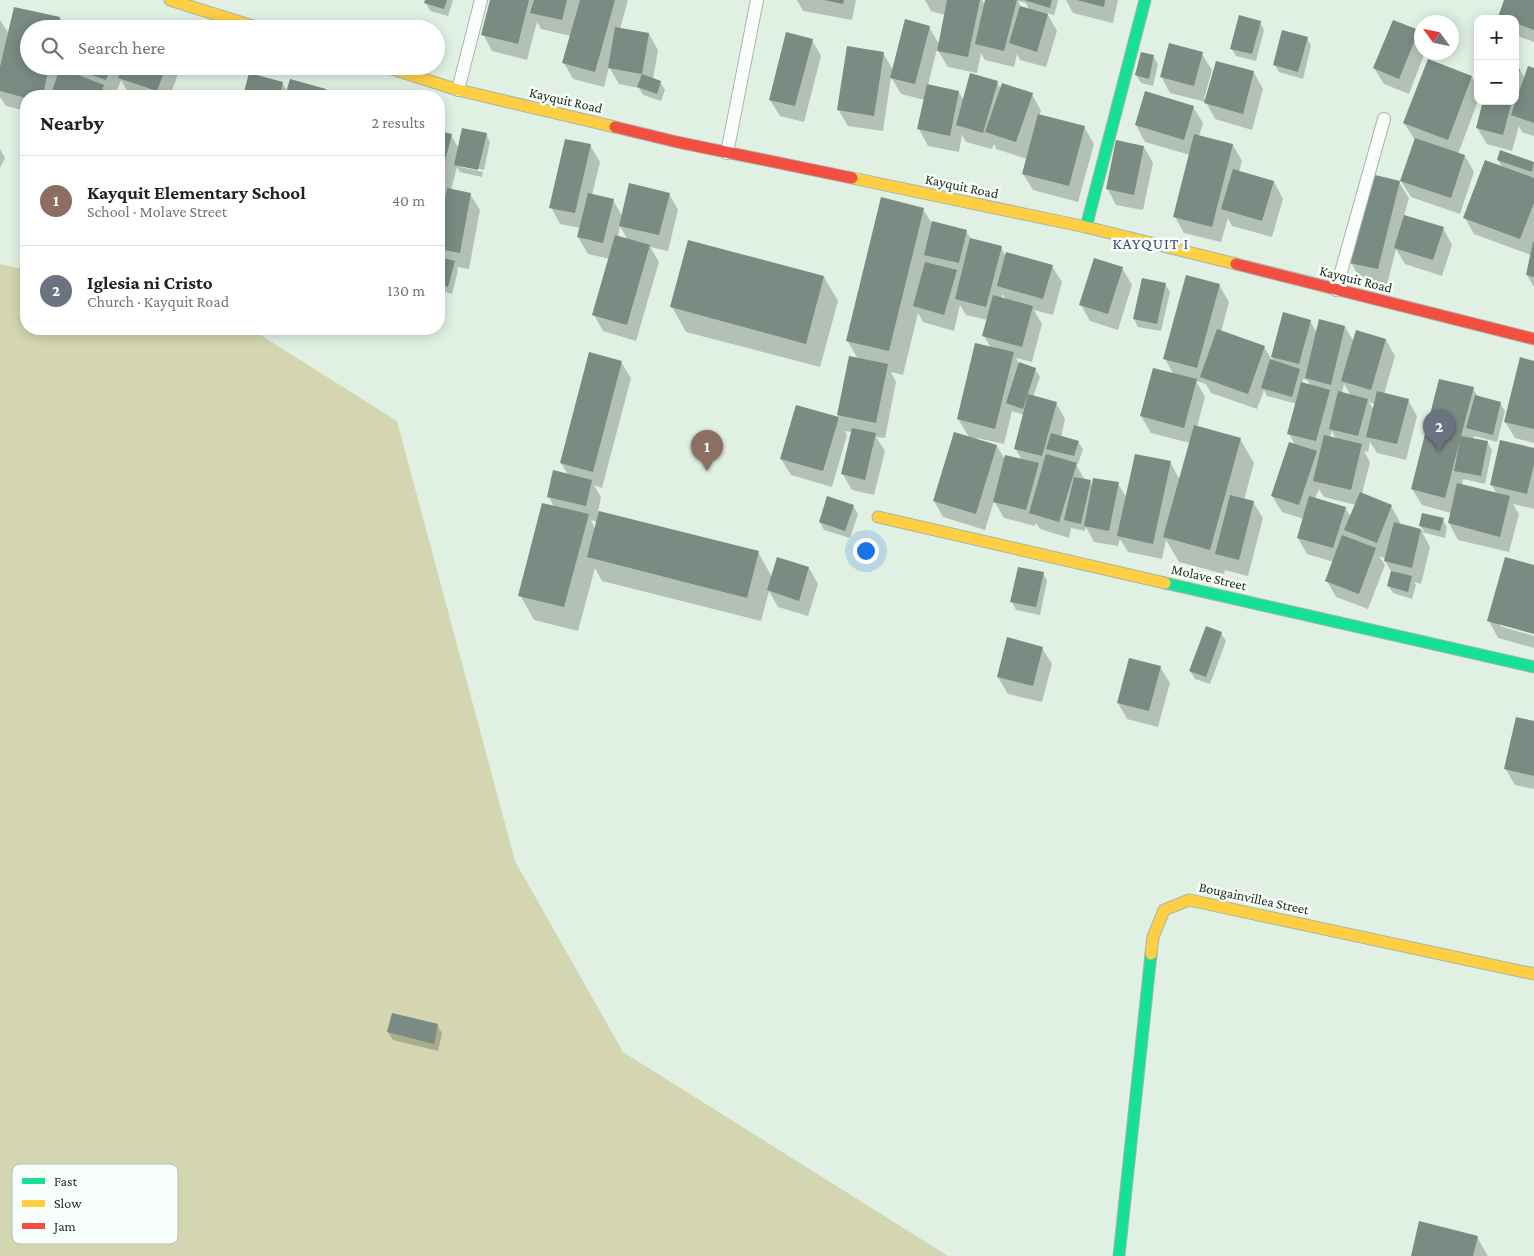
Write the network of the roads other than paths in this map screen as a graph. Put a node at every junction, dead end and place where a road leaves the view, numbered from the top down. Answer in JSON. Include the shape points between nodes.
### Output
{"nodes":[{"id":1,"x":170,"y":0,"type":"edge"},
{"id":2,"x":481,"y":0,"type":"edge"},
{"id":3,"x":757,"y":0,"type":"edge"},
{"id":4,"x":1145,"y":0,"type":"edge"},
{"id":5,"x":233,"y":20,"type":"edge"},
{"id":6,"x":411,"y":75,"type":"edge"},
{"id":7,"x":458,"y":90,"type":"junction"},
{"id":8,"x":1384,"y":119,"type":"dead end"},
{"id":9,"x":727,"y":152,"type":"junction"},
{"id":10,"x":1086,"y":227,"type":"junction"},
{"id":11,"x":1336,"y":290,"type":"junction"},
{"id":12,"x":1534,"y":339,"type":"edge"},
{"id":13,"x":878,"y":516,"type":"dead end"},
{"id":14,"x":1534,"y":667,"type":"edge"},
{"id":15,"x":1534,"y":974,"type":"edge"},
{"id":16,"x":1119,"y":1256,"type":"edge"}],
"edges":[{"from":1,"to":5,"type":"street"},
{"from":2,"to":7,"type":"lane"},
{"from":3,"to":9,"type":"lane"},
{"from":4,"to":10,"type":"street"},
{"from":6,"to":7,"type":"street","name":"Kayquit Road"},
{"from":7,"to":9,"type":"street","name":"Kayquit Road"},
{"from":8,"to":11,"type":"lane"},
{"from":9,"to":10,"type":"street","name":"Kayquit Road"},
{"from":10,"to":11,"type":"street","name":"Kayquit Road"},
{"from":11,"to":12,"type":"street","name":"Kayquit Road"},
{"from":13,"to":14,"type":"street","name":"Molave Street"},
{"from":15,"to":16,"type":"street","name":"Bougainvillea Street","via":[[1189,900],[1164,910],[1153,937]]}]}
